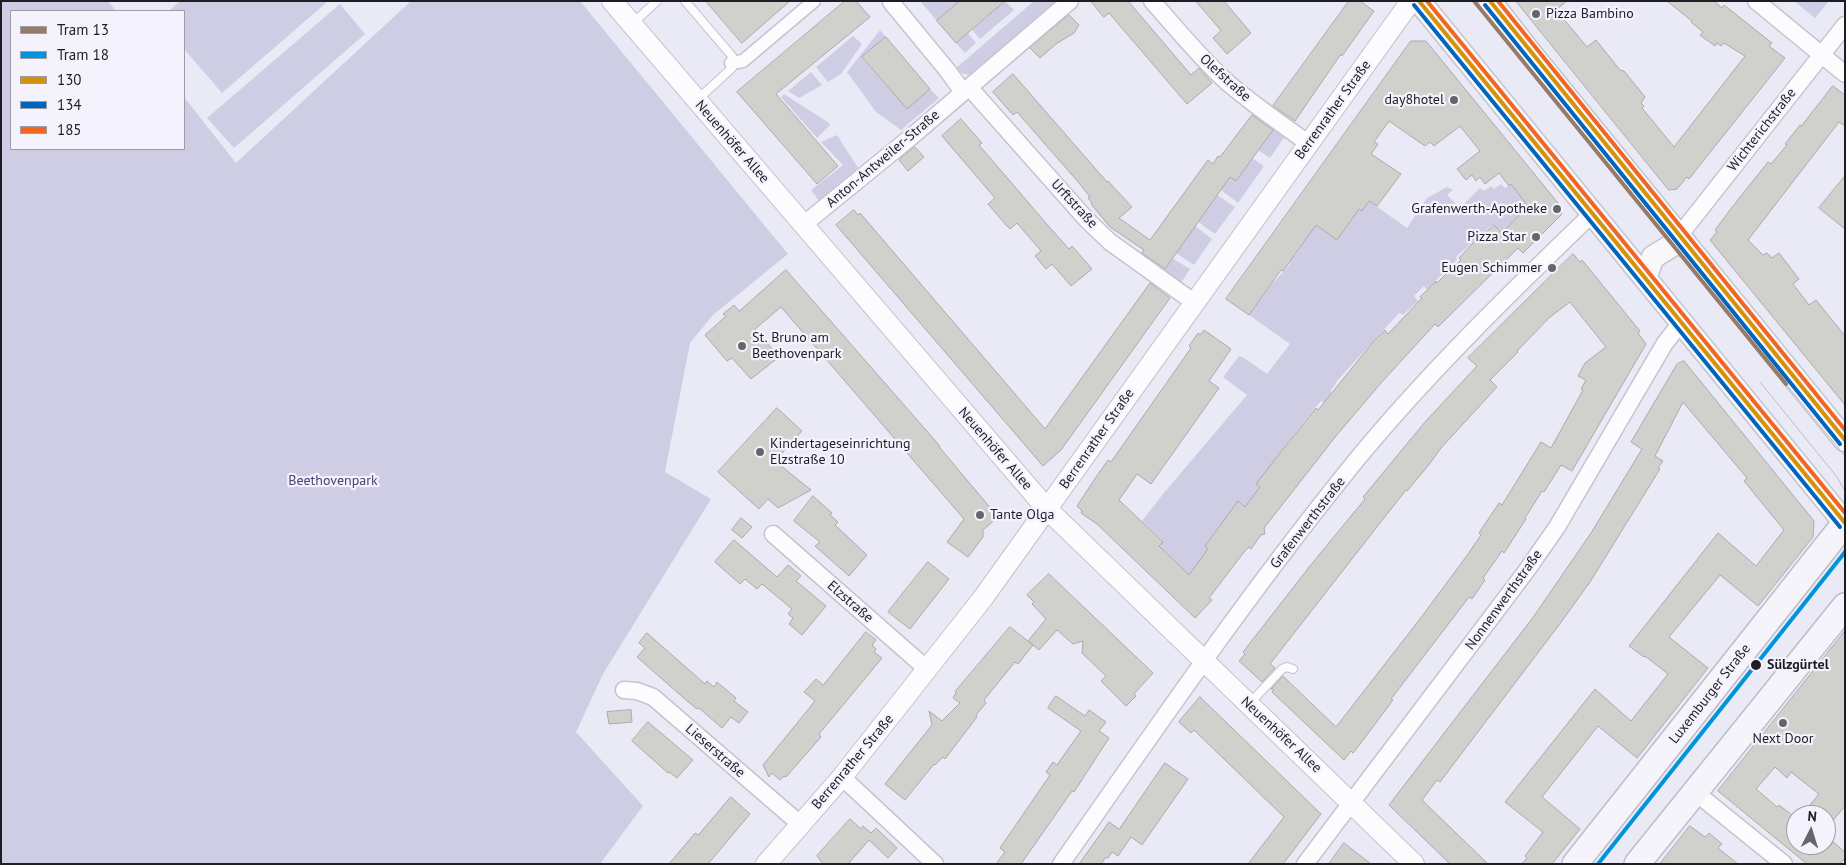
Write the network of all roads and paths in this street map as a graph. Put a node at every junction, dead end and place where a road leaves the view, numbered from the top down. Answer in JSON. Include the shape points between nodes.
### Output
{"nodes":[{"id":1,"x":612,"y":1,"type":"edge"},
{"id":2,"x":657,"y":1,"type":"edge"},
{"id":3,"x":685,"y":1,"type":"edge"},
{"id":4,"x":814,"y":1,"type":"edge"},
{"id":5,"x":1070,"y":1,"type":"edge"},
{"id":6,"x":1152,"y":1,"type":"edge"},
{"id":7,"x":1411,"y":1,"type":"edge"},
{"id":8,"x":1419,"y":1,"type":"edge"},
{"id":9,"x":1490,"y":1,"type":"edge"},
{"id":10,"x":1756,"y":1,"type":"edge"},
{"id":11,"x":891,"y":2,"type":"edge"},
{"id":12,"x":632,"y":25,"type":"junction"},
{"id":13,"x":1845,"y":25,"type":"edge"},
{"id":14,"x":1821,"y":55,"type":"junction"},
{"id":15,"x":733,"y":63,"type":"junction"},
{"id":16,"x":1845,"y":74,"type":"edge"},
{"id":17,"x":966,"y":89,"type":"junction"},
{"id":18,"x":696,"y":100,"type":"junction"},
{"id":19,"x":1308,"y":143,"type":"junction"},
{"id":20,"x":1592,"y":214,"type":"junction"},
{"id":21,"x":803,"y":225,"type":"junction"},
{"id":22,"x":1684,"y":242,"type":"junction"},
{"id":23,"x":1644,"y":278,"type":"junction"},
{"id":24,"x":1195,"y":303,"type":"junction"},
{"id":25,"x":1681,"y":322,"type":"junction"},
{"id":26,"x":1845,"y":440,"type":"edge"},
{"id":27,"x":1047,"y":509,"type":"junction"},
{"id":28,"x":1845,"y":523,"type":"edge"},
{"id":29,"x":773,"y":534,"type":"dead end"},
{"id":30,"x":1845,"y":606,"type":"edge"},
{"id":31,"x":1203,"y":662,"type":"junction"},
{"id":32,"x":1293,"y":669,"type":"dead end"},
{"id":33,"x":928,"y":670,"type":"junction"},
{"id":34,"x":624,"y":690,"type":"dead end"},
{"id":35,"x":1248,"y":704,"type":"junction"},
{"id":36,"x":842,"y":777,"type":"junction"},
{"id":37,"x":1695,"y":792,"type":"junction"},
{"id":38,"x":1353,"y":800,"type":"junction"},
{"id":39,"x":800,"y":824,"type":"junction"},
{"id":40,"x":766,"y":864,"type":"edge"},
{"id":41,"x":936,"y":864,"type":"edge"},
{"id":42,"x":1061,"y":864,"type":"edge"},
{"id":43,"x":1305,"y":864,"type":"edge"},
{"id":44,"x":1414,"y":864,"type":"edge"},
{"id":45,"x":1575,"y":864,"type":"edge"},
{"id":46,"x":1636,"y":864,"type":"edge"},
{"id":47,"x":1784,"y":864,"type":"edge"}],
"edges":[{"from":1,"to":12,"type":"street","name":"Neuenhöfer Allee"},
{"from":2,"to":12,"type":"lane"},
{"from":3,"to":15,"type":"lane","via":[[732,56]]},
{"from":4,"to":15,"type":"street","via":[[743,61]]},
{"from":5,"to":17,"type":"street","name":"Anton-Antweiler-Straße"},
{"from":6,"to":19,"type":"street","name":"Olefstraße","via":[[1228,83]]},
{"from":7,"to":19,"type":"street","name":"Berrenrather Straße"},
{"from":8,"to":20,"type":"main road"},
{"from":9,"to":22,"type":"main road"},
{"from":10,"to":14,"type":"street"},
{"from":11,"to":17,"type":"street"},
{"from":12,"to":18,"type":"street","name":"Neuenhöfer Allee"},
{"from":13,"to":14,"type":"street","name":"Wichterichstraße"},
{"from":14,"to":16,"type":"street"},
{"from":14,"to":22,"type":"street","name":"Wichterichstraße"},
{"from":15,"to":18,"type":"lane","via":[[732,68]]},
{"from":17,"to":21,"type":"street","name":"Anton-Antweiler-Straße"},
{"from":17,"to":24,"type":"street","name":"Urftstraße","via":[[1110,242]]},
{"from":18,"to":21,"type":"street","name":"Neuenhöfer Allee"},
{"from":19,"to":24,"type":"street","name":"Berrenrather Straße"},
{"from":20,"to":23,"type":"main road"},
{"from":20,"to":31,"type":"street","name":"Grafenwerthstraße","via":[[1401,409],[1288,547]]},
{"from":21,"to":27,"type":"street","name":"Neuenhöfer Allee"},
{"from":22,"to":23,"type":"main road","via":[[1676,243],[1653,257]]},
{"from":22,"to":26,"type":"main road"},
{"from":23,"to":25,"type":"main road"},
{"from":24,"to":27,"type":"street","name":"Berrenrather Straße"},
{"from":25,"to":28,"type":"main road"},
{"from":25,"to":38,"type":"street","name":"Nonnenwerthstraße","via":[[1665,343],[1557,527],[1528,570]]},
{"from":27,"to":31,"type":"street","name":"Neuenhöfer Allee"},
{"from":27,"to":33,"type":"street","name":"Berrenrather Straße"},
{"from":28,"to":45,"type":"main road","name":"Luxemburger Straße"},
{"from":29,"to":33,"type":"street","name":"Elzstraße"},
{"from":30,"to":37,"type":"main road"},
{"from":31,"to":35,"type":"street","name":"Neuenhöfer Allee"},
{"from":31,"to":42,"type":"street","name":"Grafenwerthstraße"},
{"from":32,"to":35,"type":"lane","via":[[1287,667],[1282,670]]},
{"from":33,"to":36,"type":"street","name":"Berrenrather Straße"},
{"from":34,"to":39,"type":"street","name":"Lieserstraße","via":[[653,697]]},
{"from":35,"to":38,"type":"street","name":"Neuenhöfer Allee"},
{"from":36,"to":39,"type":"street","name":"Berrenrather Straße"},
{"from":36,"to":41,"type":"street"},
{"from":37,"to":46,"type":"main road"},
{"from":37,"to":47,"type":"street"},
{"from":38,"to":43,"type":"street","name":"Nonnenwerthstraße"},
{"from":38,"to":44,"type":"street","name":"Neuenhöfer Allee"},
{"from":39,"to":40,"type":"street","name":"Berrenrather Straße"}]}
